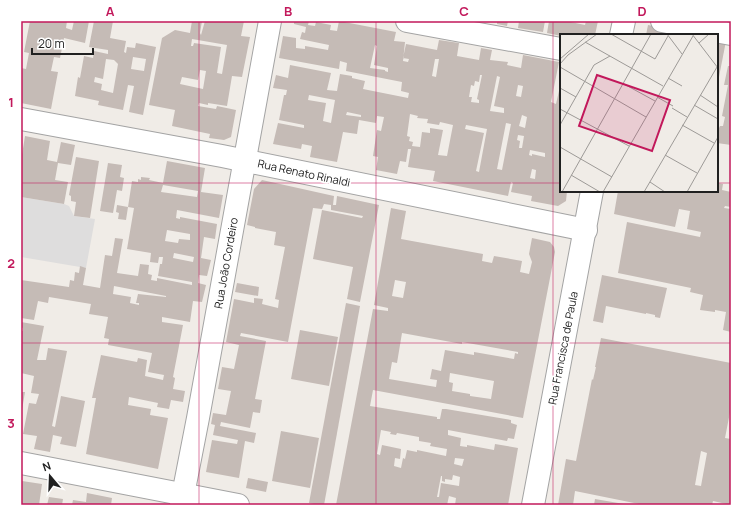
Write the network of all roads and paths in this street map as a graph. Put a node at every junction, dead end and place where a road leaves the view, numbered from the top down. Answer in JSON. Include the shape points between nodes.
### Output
{"nodes":[{"id":1,"x":270,"y":21,"type":"edge"},
{"id":2,"x":407,"y":21,"type":"edge"},
{"id":3,"x":624,"y":21,"type":"edge"},
{"id":4,"x":662,"y":21,"type":"edge"},
{"id":5,"x":621,"y":34,"type":"edge"},
{"id":6,"x":731,"y":34,"type":"edge"},
{"id":7,"x":560,"y":49,"type":"edge"},
{"id":8,"x":21,"y":119,"type":"edge"},
{"id":9,"x":245,"y":161,"type":"junction"},
{"id":10,"x":592,"y":192,"type":"edge"},
{"id":11,"x":586,"y":230,"type":"junction"},
{"id":12,"x":21,"y":463,"type":"edge"},
{"id":13,"x":182,"y":500,"type":"edge"},
{"id":14,"x":238,"y":505,"type":"edge"},
{"id":15,"x":533,"y":505,"type":"edge"}],
"edges":[{"from":1,"to":9,"type":"street","name":"Rua João Cordeiro"},
{"from":2,"to":7,"type":"street"},
{"from":3,"to":5,"type":"street"},
{"from":4,"to":6,"type":"street"},
{"from":8,"to":9,"type":"street","name":"Rua Renato Rinaldi"},
{"from":9,"to":11,"type":"street","name":"Rua Renato Rinaldi"},
{"from":9,"to":13,"type":"street","name":"Rua João Cordeiro"},
{"from":10,"to":11,"type":"street","name":"Rua Francisca de Paula"},
{"from":11,"to":15,"type":"street","name":"Rua Francisca de Paula"},
{"from":12,"to":13,"type":"street"},
{"from":13,"to":14,"type":"street"}]}
